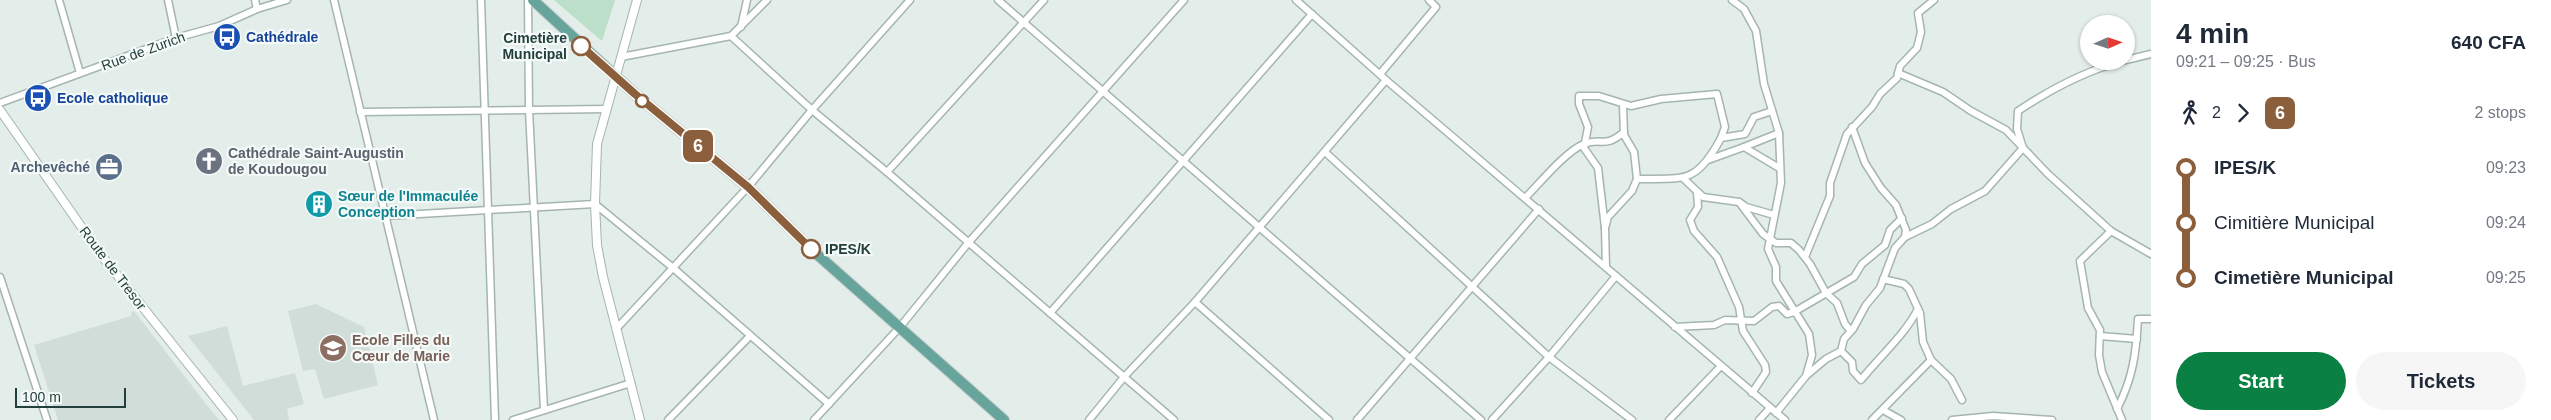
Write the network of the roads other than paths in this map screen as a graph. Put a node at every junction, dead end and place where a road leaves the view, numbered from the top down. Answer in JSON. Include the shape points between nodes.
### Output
{"nodes":[{"id":1,"x":59,"y":0,"type":"edge"},
{"id":2,"x":168,"y":0,"type":"edge"},
{"id":3,"x":255,"y":0,"type":"edge"},
{"id":4,"x":287,"y":0,"type":"edge"},
{"id":5,"x":334,"y":0,"type":"edge"},
{"id":6,"x":481,"y":0,"type":"edge"},
{"id":7,"x":528,"y":0,"type":"edge"},
{"id":8,"x":533,"y":0,"type":"edge"},
{"id":9,"x":637,"y":0,"type":"edge"},
{"id":10,"x":747,"y":0,"type":"edge"},
{"id":11,"x":767,"y":0,"type":"edge"},
{"id":12,"x":910,"y":0,"type":"edge"},
{"id":13,"x":998,"y":0,"type":"edge"},
{"id":14,"x":1044,"y":0,"type":"edge"},
{"id":15,"x":1184,"y":0,"type":"edge"},
{"id":16,"x":1296,"y":0,"type":"edge"},
{"id":17,"x":1429,"y":0,"type":"edge"},
{"id":18,"x":1732,"y":0,"type":"edge"},
{"id":19,"x":1934,"y":0,"type":"edge"},
{"id":20,"x":257,"y":9,"type":"junction"},
{"id":21,"x":1312,"y":14,"type":"junction"},
{"id":22,"x":1024,"y":23,"type":"junction"},
{"id":23,"x":740,"y":28,"type":"junction"},
{"id":24,"x":731,"y":36,"type":"junction"},
{"id":25,"x":176,"y":38,"type":"junction"},
{"id":26,"x":2151,"y":54,"type":"edge"},
{"id":27,"x":621,"y":57,"type":"junction"},
{"id":28,"x":2135,"y":58,"type":"edge"},
{"id":29,"x":2092,"y":70,"type":"edge"},
{"id":30,"x":80,"y":73,"type":"junction"},
{"id":31,"x":1898,"y":73,"type":"junction"},
{"id":32,"x":1380,"y":74,"type":"junction"},
{"id":33,"x":616,"y":77,"type":"junction"},
{"id":34,"x":1386,"y":80,"type":"junction"},
{"id":35,"x":1104,"y":92,"type":"junction"},
{"id":36,"x":0,"y":103,"type":"edge"},
{"id":37,"x":1622,"y":105,"type":"junction"},
{"id":38,"x":607,"y":109,"type":"junction"},
{"id":39,"x":0,"y":110,"type":"edge"},
{"id":40,"x":484,"y":110,"type":"junction"},
{"id":41,"x":529,"y":110,"type":"junction"},
{"id":42,"x":812,"y":110,"type":"junction"},
{"id":43,"x":1772,"y":111,"type":"junction"},
{"id":44,"x":360,"y":112,"type":"junction"},
{"id":45,"x":1852,"y":127,"type":"junction"},
{"id":46,"x":1624,"y":132,"type":"junction"},
{"id":47,"x":1779,"y":132,"type":"junction"},
{"id":48,"x":1721,"y":138,"type":"junction"},
{"id":49,"x":1585,"y":144,"type":"junction"},
{"id":50,"x":1744,"y":147,"type":"junction"},
{"id":51,"x":2023,"y":148,"type":"junction"},
{"id":52,"x":1325,"y":152,"type":"junction"},
{"id":53,"x":1182,"y":161,"type":"junction"},
{"id":54,"x":1707,"y":161,"type":"junction"},
{"id":55,"x":1780,"y":168,"type":"junction"},
{"id":56,"x":887,"y":172,"type":"junction"},
{"id":57,"x":1683,"y":178,"type":"junction"},
{"id":58,"x":1637,"y":179,"type":"junction"},
{"id":59,"x":748,"y":187,"type":"junction"},
{"id":60,"x":1697,"y":192,"type":"junction"},
{"id":61,"x":1526,"y":198,"type":"junction"},
{"id":62,"x":1739,"y":202,"type":"junction"},
{"id":63,"x":595,"y":204,"type":"junction"},
{"id":64,"x":535,"y":208,"type":"junction"},
{"id":65,"x":1539,"y":209,"type":"junction"},
{"id":66,"x":487,"y":210,"type":"junction"},
{"id":67,"x":1774,"y":215,"type":"junction"},
{"id":68,"x":385,"y":216,"type":"junction"},
{"id":69,"x":1902,"y":218,"type":"junction"},
{"id":70,"x":1259,"y":227,"type":"junction"},
{"id":71,"x":1605,"y":228,"type":"junction"},
{"id":72,"x":2111,"y":231,"type":"junction"},
{"id":73,"x":1905,"y":237,"type":"junction"},
{"id":74,"x":1770,"y":240,"type":"junction"},
{"id":75,"x":969,"y":242,"type":"junction"},
{"id":76,"x":2151,"y":254,"type":"edge"},
{"id":77,"x":1805,"y":257,"type":"junction"},
{"id":78,"x":672,"y":266,"type":"junction"},
{"id":79,"x":1606,"y":267,"type":"junction"},
{"id":80,"x":0,"y":276,"type":"edge"},
{"id":81,"x":1616,"y":276,"type":"junction"},
{"id":82,"x":1883,"y":279,"type":"junction"},
{"id":83,"x":1471,"y":288,"type":"junction"},
{"id":84,"x":1826,"y":293,"type":"junction"},
{"id":85,"x":1195,"y":302,"type":"junction"},
{"id":86,"x":1918,"y":309,"type":"junction"},
{"id":87,"x":1794,"y":312,"type":"junction"},
{"id":88,"x":1050,"y":313,"type":"junction"},
{"id":89,"x":2151,"y":319,"type":"edge"},
{"id":90,"x":1740,"y":320,"type":"junction"},
{"id":91,"x":1675,"y":326,"type":"junction"},
{"id":92,"x":900,"y":327,"type":"junction"},
{"id":93,"x":617,"y":328,"type":"junction"},
{"id":94,"x":1851,"y":331,"type":"junction"},
{"id":95,"x":750,"y":336,"type":"junction"},
{"id":96,"x":2100,"y":336,"type":"junction"},
{"id":97,"x":2137,"y":339,"type":"junction"},
{"id":98,"x":1840,"y":351,"type":"junction"},
{"id":99,"x":1548,"y":357,"type":"junction"},
{"id":100,"x":1411,"y":359,"type":"junction"},
{"id":101,"x":1931,"y":360,"type":"junction"},
{"id":102,"x":1721,"y":366,"type":"junction"},
{"id":103,"x":1806,"y":376,"type":"junction"},
{"id":104,"x":1124,"y":377,"type":"junction"},
{"id":105,"x":631,"y":383,"type":"junction"},
{"id":106,"x":1752,"y":392,"type":"junction"},
{"id":107,"x":1962,"y":400,"type":"dead end"},
{"id":108,"x":829,"y":404,"type":"junction"},
{"id":109,"x":1770,"y":408,"type":"junction"},
{"id":110,"x":544,"y":410,"type":"junction"},
{"id":111,"x":1883,"y":410,"type":"junction"},
{"id":112,"x":2117,"y":410,"type":"junction"},
{"id":113,"x":1776,"y":413,"type":"junction"},
{"id":114,"x":1993,"y":416,"type":"junction"},
{"id":115,"x":47,"y":420,"type":"edge"},
{"id":116,"x":233,"y":420,"type":"edge"},
{"id":117,"x":434,"y":420,"type":"edge"},
{"id":118,"x":495,"y":420,"type":"edge"},
{"id":119,"x":513,"y":420,"type":"edge"},
{"id":120,"x":640,"y":420,"type":"edge"},
{"id":121,"x":668,"y":420,"type":"edge"},
{"id":122,"x":814,"y":420,"type":"edge"},
{"id":123,"x":1004,"y":420,"type":"edge"},
{"id":124,"x":1089,"y":420,"type":"edge"},
{"id":125,"x":1174,"y":420,"type":"edge"},
{"id":126,"x":1329,"y":420,"type":"edge"},
{"id":127,"x":1357,"y":420,"type":"edge"},
{"id":128,"x":1481,"y":420,"type":"edge"},
{"id":129,"x":1492,"y":420,"type":"edge"},
{"id":130,"x":1632,"y":420,"type":"edge"},
{"id":131,"x":1668,"y":420,"type":"edge"},
{"id":132,"x":1759,"y":420,"type":"edge"},
{"id":133,"x":1785,"y":420,"type":"edge"},
{"id":134,"x":1872,"y":420,"type":"edge"},
{"id":135,"x":1901,"y":420,"type":"edge"},
{"id":136,"x":1952,"y":420,"type":"edge"},
{"id":137,"x":2001,"y":420,"type":"edge"},
{"id":138,"x":2052,"y":420,"type":"edge"},
{"id":139,"x":2122,"y":420,"type":"edge"}],
"edges":[{"from":1,"to":30,"type":"street"},
{"from":2,"to":25,"type":"street"},
{"from":3,"to":20,"type":"street"},
{"from":4,"to":20,"type":"street","name":"Rue de Zurich"},
{"from":5,"to":44,"type":"street"},
{"from":6,"to":40,"type":"street"},
{"from":7,"to":41,"type":"street"},
{"from":8,"to":33,"type":"main road"},
{"from":9,"to":27,"type":"street"},
{"from":10,"to":23,"type":"street"},
{"from":11,"to":23,"type":"street"},
{"from":12,"to":42,"type":"street"},
{"from":13,"to":22,"type":"street"},
{"from":14,"to":22,"type":"street"},
{"from":15,"to":35,"type":"street"},
{"from":16,"to":21,"type":"street"},
{"from":17,"to":32,"type":"street","via":[[1436,8]]},
{"from":18,"to":43,"type":"street","via":[[1744,9],[1756,31],[1764,84]]},
{"from":19,"to":31,"type":"street","via":[[1918,13],[1921,32],[1917,48],[1900,66]]},
{"from":20,"to":25,"type":"street","name":"Rue de Zurich","via":[[219,26]]},
{"from":21,"to":32,"type":"street"},
{"from":21,"to":53,"type":"street"},
{"from":22,"to":35,"type":"street"},
{"from":22,"to":56,"type":"street"},
{"from":23,"to":24,"type":"street"},
{"from":24,"to":27,"type":"street"},
{"from":24,"to":42,"type":"street"},
{"from":25,"to":30,"type":"street","name":"Rue de Zurich"},
{"from":26,"to":28,"type":"street"},
{"from":27,"to":33,"type":"street"},
{"from":29,"to":51,"type":"street","via":[[2018,111],[2017,129]]},
{"from":30,"to":36,"type":"street","name":"Rue de Zurich"},
{"from":31,"to":45,"type":"street"},
{"from":31,"to":51,"type":"street","via":[[1944,92],[2006,130]]},
{"from":32,"to":34,"type":"street"},
{"from":33,"to":38,"type":"street"},
{"from":33,"to":59,"type":"main road"},
{"from":34,"to":52,"type":"street"},
{"from":34,"to":61,"type":"street"},
{"from":35,"to":53,"type":"street"},
{"from":35,"to":75,"type":"street"},
{"from":37,"to":46,"type":"street"},
{"from":37,"to":48,"type":"street","via":[[1717,94],[1725,127]]},
{"from":37,"to":49,"type":"street","via":[[1599,96],[1579,96],[1588,128]]},
{"from":38,"to":41,"type":"street"},
{"from":38,"to":63,"type":"street","via":[[597,144]]},
{"from":39,"to":116,"type":"street","name":"Route de Tresor","via":[[101,255]]},
{"from":40,"to":41,"type":"street"},
{"from":40,"to":44,"type":"street"},
{"from":40,"to":66,"type":"street"},
{"from":41,"to":64,"type":"street"},
{"from":42,"to":56,"type":"street"},
{"from":42,"to":59,"type":"street"},
{"from":43,"to":47,"type":"street"},
{"from":43,"to":48,"type":"street","via":[[1754,118],[1745,134]]},
{"from":44,"to":68,"type":"street"},
{"from":45,"to":69,"type":"street","via":[[1865,163]]},
{"from":45,"to":77,"type":"street","via":[[1830,183],[1830,196]]},
{"from":46,"to":49,"type":"street","via":[[1613,141]]},
{"from":46,"to":58,"type":"street","via":[[1634,152]]},
{"from":47,"to":50,"type":"street"},
{"from":47,"to":55,"type":"street"},
{"from":48,"to":54,"type":"street"},
{"from":49,"to":61,"type":"street","via":[[1554,167]]},
{"from":49,"to":71,"type":"street","via":[[1584,148],[1598,168]]},
{"from":50,"to":54,"type":"street"},
{"from":50,"to":55,"type":"street"},
{"from":51,"to":72,"type":"street"},
{"from":51,"to":73,"type":"street","via":[[1985,191]]},
{"from":52,"to":70,"type":"street"},
{"from":52,"to":83,"type":"street"},
{"from":53,"to":70,"type":"street"},
{"from":53,"to":88,"type":"street"},
{"from":54,"to":57,"type":"street","via":[[1699,170]]},
{"from":55,"to":67,"type":"street","via":[[1781,183]]},
{"from":56,"to":75,"type":"street"},
{"from":57,"to":58,"type":"street"},
{"from":57,"to":60,"type":"street"},
{"from":58,"to":71,"type":"street","via":[[1632,191],[1608,218]]},
{"from":59,"to":78,"type":"street"},
{"from":59,"to":92,"type":"main road","via":[[811,249]]},
{"from":60,"to":62,"type":"street","via":[[1703,197]]},
{"from":60,"to":90,"type":"street","via":[[1698,207],[1690,220],[1694,231],[1717,257],[1739,307]]},
{"from":61,"to":65,"type":"street"},
{"from":62,"to":67,"type":"street"},
{"from":62,"to":74,"type":"street","via":[[1752,222]]},
{"from":63,"to":64,"type":"street"},
{"from":63,"to":78,"type":"street"},
{"from":63,"to":93,"type":"street","via":[[597,245]]},
{"from":64,"to":66,"type":"street"},
{"from":64,"to":110,"type":"street"},
{"from":65,"to":79,"type":"street"},
{"from":65,"to":83,"type":"street"},
{"from":66,"to":68,"type":"street"},
{"from":66,"to":118,"type":"street"},
{"from":67,"to":74,"type":"street"},
{"from":68,"to":117,"type":"street"},
{"from":69,"to":73,"type":"street"},
{"from":69,"to":84,"type":"street","via":[[1890,230],[1885,245],[1862,264],[1854,277]]},
{"from":70,"to":85,"type":"street"},
{"from":70,"to":100,"type":"street"},
{"from":71,"to":79,"type":"street"},
{"from":72,"to":76,"type":"street"},
{"from":72,"to":96,"type":"street","via":[[2080,261],[2088,308]]},
{"from":73,"to":82,"type":"street","via":[[1896,248]]},
{"from":74,"to":77,"type":"street","via":[[1791,243]]},
{"from":74,"to":87,"type":"street","via":[[1768,249],[1776,267],[1776,281]]},
{"from":75,"to":88,"type":"street"},
{"from":75,"to":92,"type":"street"},
{"from":77,"to":84,"type":"street"},
{"from":78,"to":93,"type":"street"},
{"from":78,"to":95,"type":"street"},
{"from":79,"to":81,"type":"street"},
{"from":80,"to":115,"type":"street"},
{"from":81,"to":91,"type":"street"},
{"from":81,"to":99,"type":"street"},
{"from":82,"to":86,"type":"street","via":[[1904,284]]},
{"from":82,"to":94,"type":"street"},
{"from":83,"to":99,"type":"street"},
{"from":83,"to":100,"type":"street"},
{"from":84,"to":87,"type":"street"},
{"from":84,"to":94,"type":"street","via":[[1837,303]]},
{"from":85,"to":104,"type":"street"},
{"from":85,"to":126,"type":"street"},
{"from":86,"to":98,"type":"street","via":[[1908,328],[1861,380],[1853,371],[1852,362]]},
{"from":86,"to":101,"type":"street","via":[[1923,342]]},
{"from":87,"to":90,"type":"street","via":[[1787,314],[1779,306],[1754,322]]},
{"from":87,"to":103,"type":"street","via":[[1809,334],[1812,355]]},
{"from":88,"to":104,"type":"street"},
{"from":89,"to":97,"type":"street","via":[[2138,319]]},
{"from":90,"to":91,"type":"street","via":[[1725,320],[1714,325]]},
{"from":90,"to":106,"type":"street","via":[[1765,365],[1766,372]]},
{"from":91,"to":102,"type":"street"},
{"from":92,"to":108,"type":"street"},
{"from":92,"to":123,"type":"main road"},
{"from":93,"to":105,"type":"street"},
{"from":94,"to":98,"type":"street"},
{"from":95,"to":108,"type":"street"},
{"from":95,"to":121,"type":"street"},
{"from":96,"to":97,"type":"street"},
{"from":96,"to":112,"type":"street","via":[[2102,372]]},
{"from":97,"to":112,"type":"street","via":[[2129,386]]},
{"from":98,"to":103,"type":"street"},
{"from":99,"to":129,"type":"street"},
{"from":99,"to":130,"type":"street"},
{"from":100,"to":127,"type":"street"},
{"from":100,"to":128,"type":"street"},
{"from":101,"to":107,"type":"street","via":[[1951,379]]},
{"from":101,"to":111,"type":"street"},
{"from":102,"to":106,"type":"street"},
{"from":102,"to":131,"type":"street"},
{"from":103,"to":113,"type":"street"},
{"from":104,"to":124,"type":"street"},
{"from":104,"to":125,"type":"street"},
{"from":105,"to":110,"type":"street"},
{"from":105,"to":120,"type":"street"},
{"from":106,"to":109,"type":"street"},
{"from":108,"to":122,"type":"street"},
{"from":109,"to":113,"type":"street"},
{"from":109,"to":132,"type":"street"},
{"from":110,"to":119,"type":"street"},
{"from":111,"to":134,"type":"street"},
{"from":111,"to":135,"type":"street"},
{"from":112,"to":139,"type":"street"},
{"from":113,"to":133,"type":"street"},
{"from":114,"to":136,"type":"street"},
{"from":114,"to":137,"type":"street"},
{"from":114,"to":138,"type":"street"}]}
